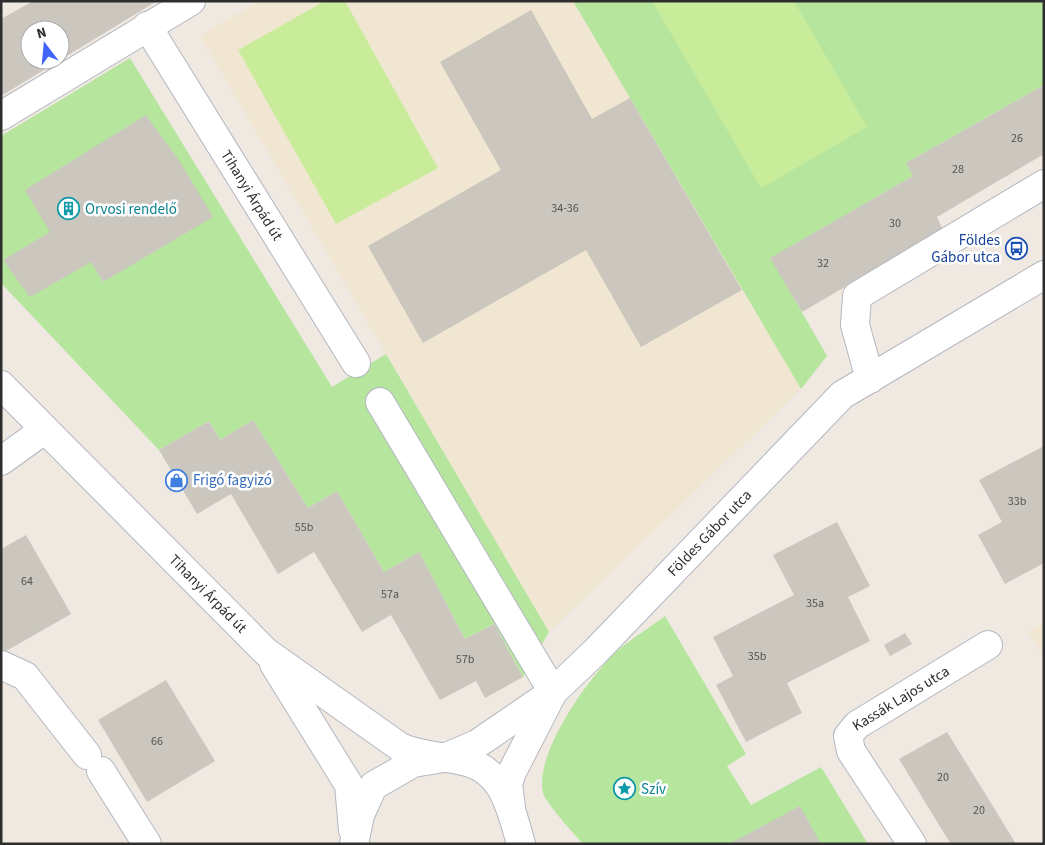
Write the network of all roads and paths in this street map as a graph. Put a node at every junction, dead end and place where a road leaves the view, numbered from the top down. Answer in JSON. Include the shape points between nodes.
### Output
{"nodes":[{"id":1,"x":191,"y":1,"type":"edge"},
{"id":2,"x":147,"y":26,"type":"junction"},
{"id":3,"x":1,"y":116,"type":"edge"},
{"id":4,"x":1044,"y":184,"type":"edge"},
{"id":5,"x":1044,"y":275,"type":"edge"},
{"id":6,"x":356,"y":363,"type":"dead end"},
{"id":7,"x":870,"y":379,"type":"junction"},
{"id":8,"x":1,"y":385,"type":"edge"},
{"id":9,"x":380,"y":402,"type":"dead end"},
{"id":10,"x":44,"y":430,"type":"junction"},
{"id":11,"x":1,"y":461,"type":"edge"},
{"id":12,"x":988,"y":645,"type":"dead end"},
{"id":13,"x":266,"y":652,"type":"junction"},
{"id":14,"x":1,"y":665,"type":"edge"},
{"id":15,"x":553,"y":692,"type":"junction"},
{"id":16,"x":444,"y":758,"type":"junction"},
{"id":17,"x":516,"y":831,"type":"edge"},
{"id":18,"x":147,"y":844,"type":"edge"},
{"id":19,"x":353,"y":844,"type":"edge"},
{"id":20,"x":912,"y":844,"type":"edge"}],
"edges":[{"from":1,"to":2,"type":"street"},
{"from":2,"to":3,"type":"street"},
{"from":2,"to":6,"type":"street","name":"Tihanyi Árpád út"},
{"from":4,"to":7,"type":"street","via":[[857,296],[855,325]]},
{"from":5,"to":7,"type":"street","name":"Földes Gábor utca"},
{"from":7,"to":15,"type":"street","name":"Földes Gábor utca","via":[[842,395]]},
{"from":8,"to":10,"type":"street","name":"Tihanyi Árpád út"},
{"from":9,"to":15,"type":"street"},
{"from":10,"to":11,"type":"street"},
{"from":10,"to":13,"type":"street","name":"Tihanyi Árpád út"},
{"from":12,"to":20,"type":"street","name":"Kassák Lajos utca","via":[[857,725],[848,736],[851,751]]},
{"from":13,"to":16,"type":"street","name":"Tihanyi Árpád út","via":[[400,748],[414,754]]},
{"from":13,"to":19,"type":"street","name":"Tihanyi Árpád út","via":[[348,785]]},
{"from":14,"to":18,"type":"street","via":[[26,676],[94,763]]},
{"from":15,"to":16,"type":"street","name":"Földes Gábor utca","via":[[477,744]]},
{"from":15,"to":17,"type":"street","name":"Földes Gábor utca","via":[[508,785]]},
{"from":16,"to":17,"type":"street","name":"Tihanyi Árpád út","via":[[466,761],[485,770],[501,786]]},
{"from":16,"to":19,"type":"street","name":"Tihanyi Árpád út","via":[[413,764],[373,786],[360,815]]}]}
